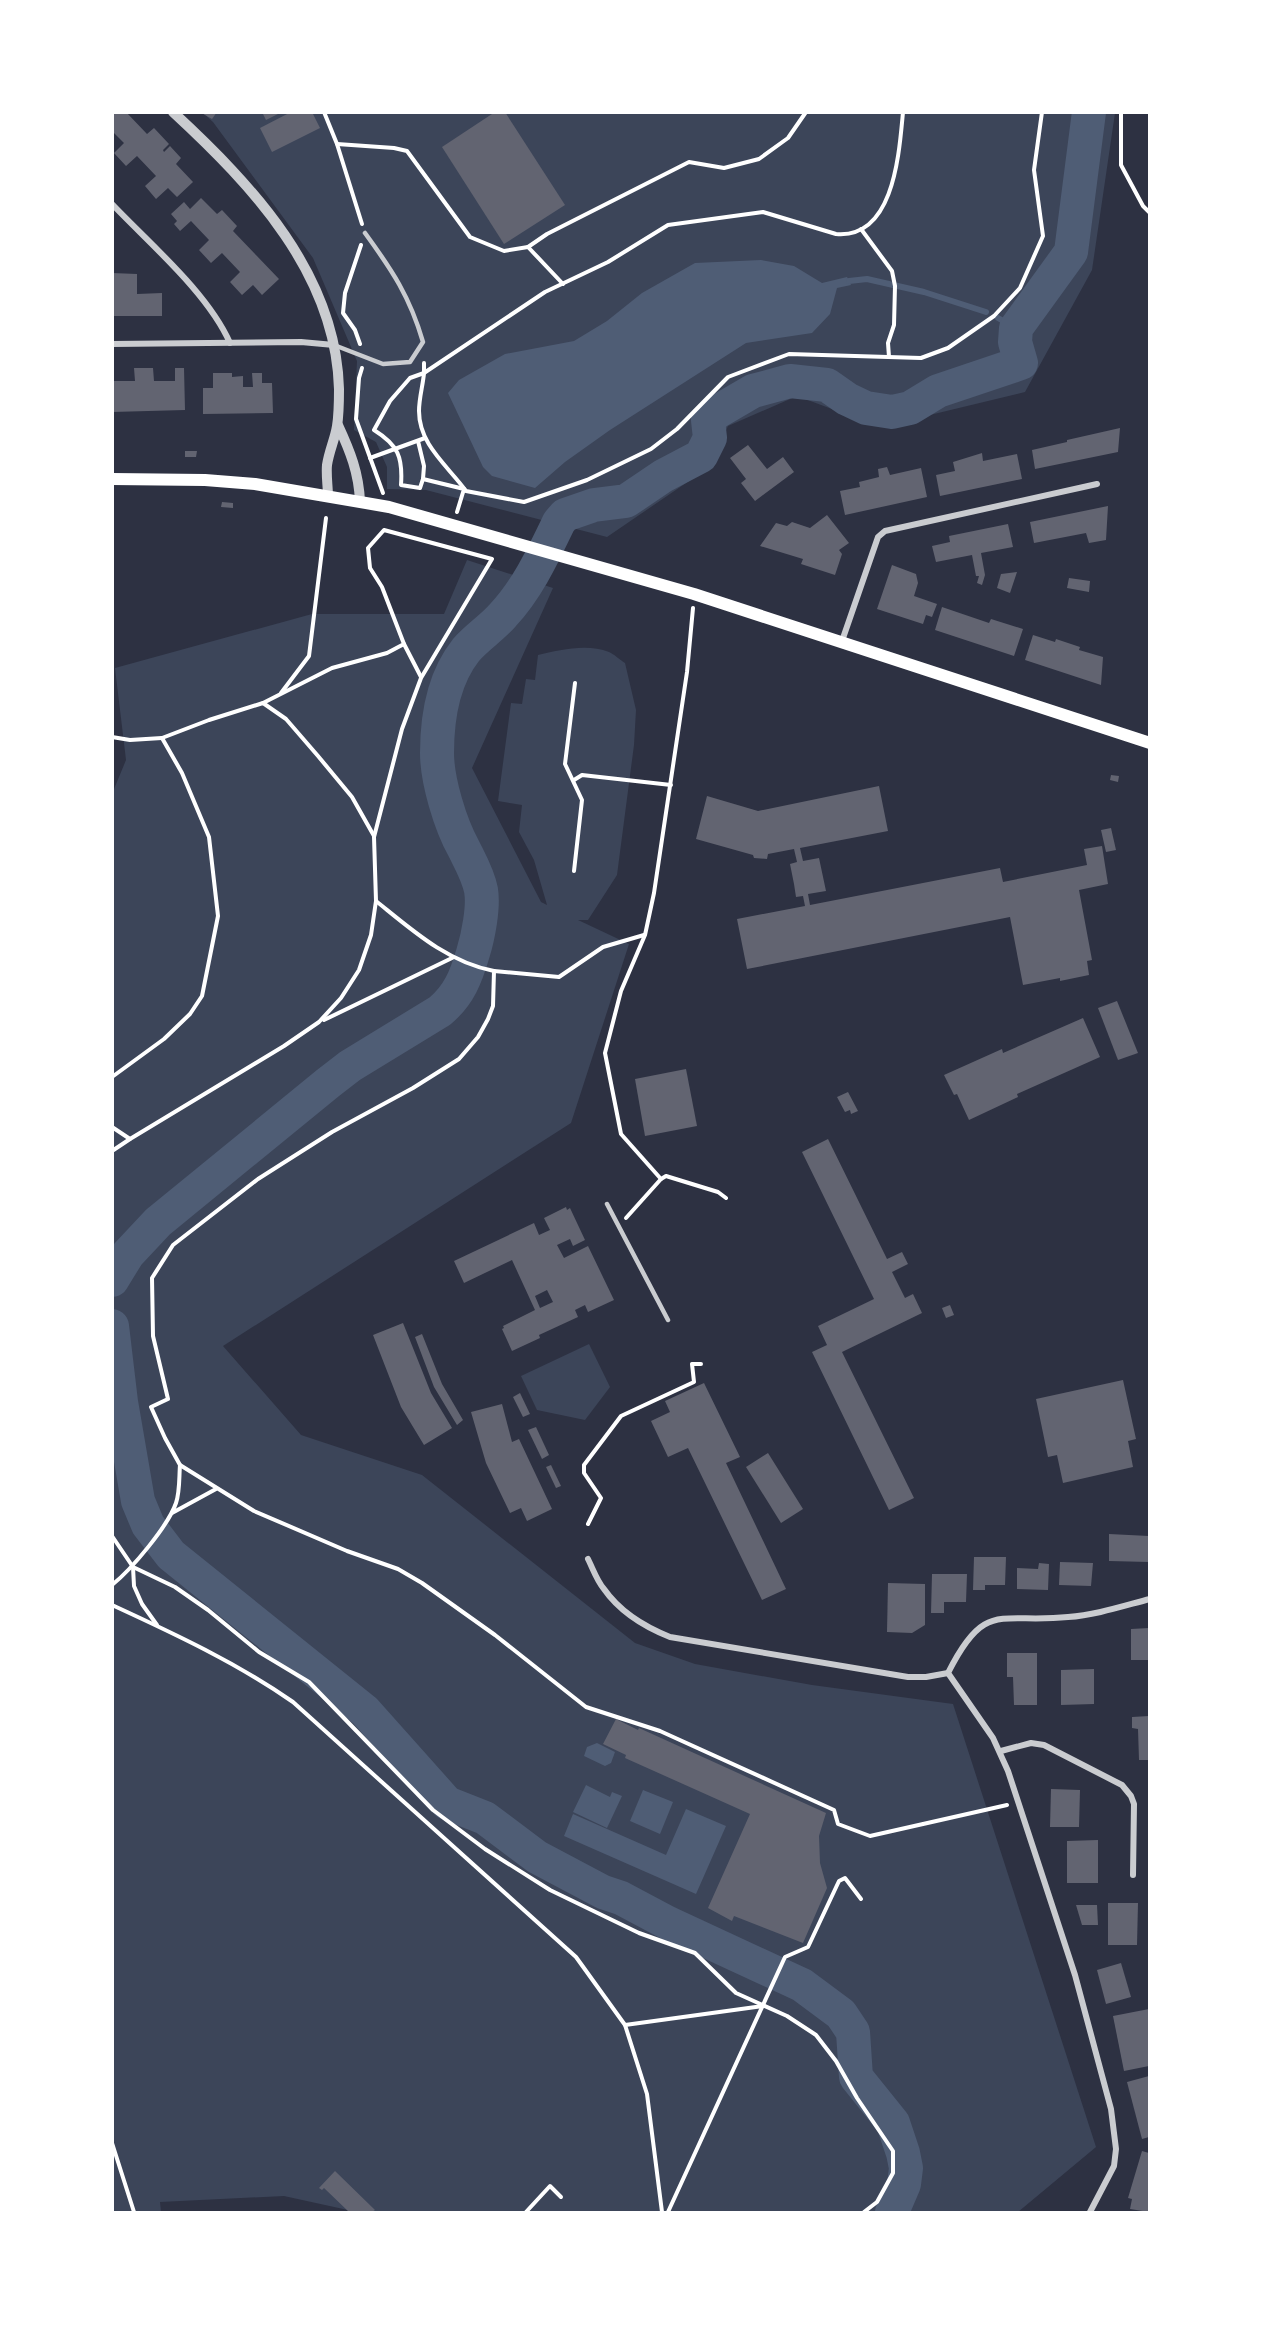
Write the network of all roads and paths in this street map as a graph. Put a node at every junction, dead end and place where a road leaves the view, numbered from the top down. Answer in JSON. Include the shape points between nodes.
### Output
{"nodes":[{"id":1,"x":324,"y":112,"type":"edge"},
{"id":2,"x":806,"y":112,"type":"edge"},
{"id":3,"x":903,"y":112,"type":"edge"},
{"id":4,"x":1042,"y":112,"type":"edge"},
{"id":5,"x":1121,"y":112,"type":"edge"},
{"id":6,"x":177,"y":115,"type":"edge"},
{"id":7,"x":337,"y":144,"type":"junction"},
{"id":8,"x":112,"y":204,"type":"edge"},
{"id":9,"x":1149,"y":213,"type":"edge"},
{"id":10,"x":861,"y":229,"type":"junction"},
{"id":11,"x":365,"y":233,"type":"junction"},
{"id":12,"x":528,"y":247,"type":"junction"},
{"id":13,"x":563,"y":284,"type":"junction"},
{"id":14,"x":230,"y":343,"type":"junction"},
{"id":15,"x":112,"y":344,"type":"edge"},
{"id":16,"x":334,"y":345,"type":"junction"},
{"id":17,"x":365,"y":356,"type":"junction"},
{"id":18,"x":889,"y":358,"type":"junction"},
{"id":19,"x":424,"y":373,"type":"junction"},
{"id":20,"x":338,"y":425,"type":"junction"},
{"id":21,"x":425,"y":438,"type":"junction"},
{"id":22,"x":418,"y":441,"type":"junction"},
{"id":23,"x":397,"y":450,"type":"junction"},
{"id":24,"x":370,"y":458,"type":"junction"},
{"id":25,"x":112,"y":479,"type":"edge"},
{"id":26,"x":423,"y":479,"type":"junction"},
{"id":27,"x":1097,"y":484,"type":"dead end"},
{"id":28,"x":464,"y":489,"type":"junction"},
{"id":29,"x":328,"y":497,"type":"junction"},
{"id":30,"x":360,"y":502,"type":"junction"},
{"id":31,"x":389,"y":507,"type":"junction"},
{"id":32,"x":326,"y":518,"type":"dead end"},
{"id":33,"x":453,"y":525,"type":"junction"},
{"id":34,"x":694,"y":594,"type":"junction"},
{"id":35,"x":842,"y":641,"type":"junction"},
{"id":36,"x":404,"y":644,"type":"junction"},
{"id":37,"x":421,"y":678,"type":"junction"},
{"id":38,"x":575,"y":683,"type":"dead end"},
{"id":39,"x":281,"y":694,"type":"junction"},
{"id":40,"x":263,"y":703,"type":"junction"},
{"id":41,"x":112,"y":737,"type":"edge"},
{"id":42,"x":162,"y":738,"type":"junction"},
{"id":43,"x":1149,"y":743,"type":"edge"},
{"id":44,"x":574,"y":780,"type":"junction"},
{"id":45,"x":671,"y":784,"type":"junction"},
{"id":46,"x":374,"y":837,"type":"junction"},
{"id":47,"x":574,"y":871,"type":"dead end"},
{"id":48,"x":376,"y":901,"type":"junction"},
{"id":49,"x":645,"y":935,"type":"junction"},
{"id":50,"x":453,"y":958,"type":"junction"},
{"id":51,"x":494,"y":971,"type":"junction"},
{"id":52,"x":319,"y":1022,"type":"junction"},
{"id":53,"x":112,"y":1077,"type":"edge"},
{"id":54,"x":112,"y":1126,"type":"edge"},
{"id":55,"x":130,"y":1139,"type":"junction"},
{"id":56,"x":112,"y":1151,"type":"edge"},
{"id":57,"x":661,"y":1179,"type":"junction"},
{"id":58,"x":726,"y":1198,"type":"dead end"},
{"id":59,"x":607,"y":1204,"type":"dead end"},
{"id":60,"x":618,"y":1224,"type":"junction"},
{"id":61,"x":668,"y":1320,"type":"dead end"},
{"id":62,"x":701,"y":1364,"type":"dead end"},
{"id":63,"x":180,"y":1465,"type":"junction"},
{"id":64,"x":216,"y":1489,"type":"junction"},
{"id":65,"x":171,"y":1514,"type":"junction"},
{"id":66,"x":588,"y":1524,"type":"dead end"},
{"id":67,"x":112,"y":1536,"type":"edge"},
{"id":68,"x":588,"y":1559,"type":"dead end"},
{"id":69,"x":133,"y":1567,"type":"junction"},
{"id":70,"x":112,"y":1585,"type":"edge"},
{"id":71,"x":1149,"y":1599,"type":"edge"},
{"id":72,"x":112,"y":1605,"type":"edge"},
{"id":73,"x":157,"y":1626,"type":"junction"},
{"id":74,"x":948,"y":1673,"type":"junction"},
{"id":75,"x":1000,"y":1751,"type":"junction"},
{"id":76,"x":1007,"y":1805,"type":"dead end"},
{"id":77,"x":1133,"y":1875,"type":"dead end"},
{"id":78,"x":861,"y":1899,"type":"dead end"},
{"id":79,"x":763,"y":2006,"type":"junction"},
{"id":80,"x":625,"y":2025,"type":"junction"},
{"id":81,"x":112,"y":2143,"type":"edge"},
{"id":82,"x":561,"y":2197,"type":"dead end"},
{"id":83,"x":134,"y":2212,"type":"edge"},
{"id":84,"x":526,"y":2212,"type":"edge"},
{"id":85,"x":663,"y":2212,"type":"edge"},
{"id":86,"x":668,"y":2212,"type":"edge"},
{"id":87,"x":864,"y":2212,"type":"edge"},
{"id":88,"x":1090,"y":2212,"type":"edge"}],
"edges":[{"from":1,"to":7,"type":"path"},
{"from":2,"to":12,"type":"path","via":[[788,138],[759,159],[724,168],[689,162]]},
{"from":3,"to":10,"type":"path","via":[[899,154],[886,203]]},
{"from":4,"to":18,"type":"path","via":[[1034,170],[1043,236],[1020,288],[994,316],[948,348],[921,358]]},
{"from":5,"to":9,"type":"path","via":[[1121,165]]},
{"from":6,"to":16,"type":"street","via":[[256,197],[289,240],[316,287]]},
{"from":7,"to":11,"type":"path"},
{"from":7,"to":12,"type":"path","via":[[406,151],[470,237],[504,251]]},
{"from":8,"to":14,"type":"street","via":[[206,302]]},
{"from":10,"to":13,"type":"path","via":[[848,235],[836,234],[764,212],[668,225]]},
{"from":10,"to":18,"type":"path","via":[[892,271],[894,325],[888,343]]},
{"from":11,"to":17,"type":"path","via":[[345,293],[343,313]]},
{"from":11,"to":17,"type":"lane","via":[[400,283],[415,312],[423,342],[410,362],[383,364]]},
{"from":12,"to":13,"type":"path"},
{"from":13,"to":19,"type":"path"},
{"from":14,"to":15,"type":"street"},
{"from":14,"to":16,"type":"street"},
{"from":16,"to":17,"type":"lane"},
{"from":16,"to":20,"type":"street"},
{"from":17,"to":24,"type":"path","via":[[356,419]]},
{"from":18,"to":28,"type":"path","via":[[789,354],[728,377],[677,429],[651,449],[587,480],[524,502]]},
{"from":19,"to":21,"type":"path","via":[[419,411]]},
{"from":19,"to":23,"type":"path","via":[[410,378],[390,401],[374,430]]},
{"from":20,"to":29,"type":"street","via":[[327,466]]},
{"from":20,"to":30,"type":"street","via":[[358,475]]},
{"from":21,"to":22,"type":"path"},
{"from":21,"to":28,"type":"path"},
{"from":22,"to":23,"type":"path"},
{"from":22,"to":26,"type":"path"},
{"from":23,"to":24,"type":"path"},
{"from":23,"to":26,"type":"path","via":[[403,466],[400,485],[420,488]]},
{"from":24,"to":31,"type":"path"},
{"from":25,"to":29,"type":"main road","via":[[255,484]]},
{"from":26,"to":28,"type":"path"},
{"from":27,"to":35,"type":"street","via":[[885,531],[878,537]]},
{"from":28,"to":33,"type":"path"},
{"from":29,"to":30,"type":"main road"},
{"from":30,"to":31,"type":"main road"},
{"from":31,"to":33,"type":"main road"},
{"from":32,"to":39,"type":"path","via":[[309,656]]},
{"from":33,"to":34,"type":"main road"},
{"from":34,"to":35,"type":"main road"},
{"from":34,"to":45,"type":"path"},
{"from":35,"to":43,"type":"main road"},
{"from":36,"to":37,"type":"path"},
{"from":36,"to":37,"type":"path","via":[[382,587],[369,568],[368,548],[384,530],[492,559]]},
{"from":36,"to":39,"type":"path","via":[[387,653],[332,668]]},
{"from":37,"to":46,"type":"path","via":[[402,729]]},
{"from":38,"to":44,"type":"path","via":[[565,764]]},
{"from":39,"to":40,"type":"path"},
{"from":40,"to":42,"type":"path"},
{"from":40,"to":46,"type":"path","via":[[286,719],[352,797]]},
{"from":41,"to":42,"type":"path"},
{"from":42,"to":53,"type":"path","via":[[182,773],[209,837],[218,916],[202,996],[164,1039]]},
{"from":44,"to":45,"type":"path","via":[[582,775]]},
{"from":44,"to":47,"type":"path","via":[[582,800]]},
{"from":45,"to":49,"type":"path"},
{"from":46,"to":48,"type":"path"},
{"from":48,"to":50,"type":"path"},
{"from":48,"to":52,"type":"path","via":[[371,934],[359,970],[341,999]]},
{"from":49,"to":51,"type":"path","via":[[603,947],[559,977]]},
{"from":49,"to":57,"type":"path","via":[[621,991],[605,1053],[621,1134]]},
{"from":50,"to":51,"type":"path"},
{"from":50,"to":52,"type":"path"},
{"from":51,"to":63,"type":"path","via":[[493,1006],[488,1019],[459,1059],[258,1179],[173,1245],[152,1278],[153,1336],[168,1399],[151,1407]]},
{"from":52,"to":55,"type":"path"},
{"from":54,"to":55,"type":"path"},
{"from":55,"to":56,"type":"path"},
{"from":57,"to":58,"type":"path","via":[[666,1176]]},
{"from":57,"to":60,"type":"path"},
{"from":59,"to":60,"type":"lane"},
{"from":60,"to":61,"type":"lane"},
{"from":62,"to":66,"type":"path","via":[[692,1364],[694,1382],[621,1416],[591,1454],[584,1473],[601,1497]]},
{"from":63,"to":64,"type":"path"},
{"from":63,"to":65,"type":"path","via":[[178,1493]]},
{"from":64,"to":65,"type":"path"},
{"from":64,"to":76,"type":"path","via":[[254,1511],[422,1582],[586,1707],[660,1731],[834,1809],[838,1824],[870,1836]]},
{"from":65,"to":69,"type":"path"},
{"from":67,"to":69,"type":"path"},
{"from":68,"to":74,"type":"street","via":[[603,1589],[620,1607],[636,1620],[670,1636],[908,1677]]},
{"from":69,"to":70,"type":"path"},
{"from":69,"to":73,"type":"path","via":[[134,1586]]},
{"from":69,"to":79,"type":"path","via":[[175,1587],[259,1652],[309,1682],[433,1810],[485,1849],[549,1890],[639,1933],[694,1953],[736,1993]]},
{"from":71,"to":74,"type":"street","via":[[1070,1617],[990,1621],[966,1640]]},
{"from":72,"to":73,"type":"path"},
{"from":73,"to":80,"type":"path","via":[[264,1682],[293,1702],[576,1957]]},
{"from":74,"to":75,"type":"street"},
{"from":75,"to":77,"type":"street","via":[[1031,1743],[1044,1744],[1122,1785],[1134,1804]]},
{"from":75,"to":88,"type":"street","via":[[1081,1996],[1114,2124],[1114,2166]]},
{"from":78,"to":79,"type":"path","via":[[845,1878],[839,1881],[808,1947],[785,1957]]},
{"from":79,"to":80,"type":"path"},
{"from":79,"to":86,"type":"path"},
{"from":79,"to":87,"type":"path","via":[[816,2035],[893,2151],[893,2173],[877,2202]]},
{"from":80,"to":85,"type":"path","via":[[647,2094]]},
{"from":81,"to":83,"type":"path"},
{"from":82,"to":84,"type":"path","via":[[550,2186]]}]}
